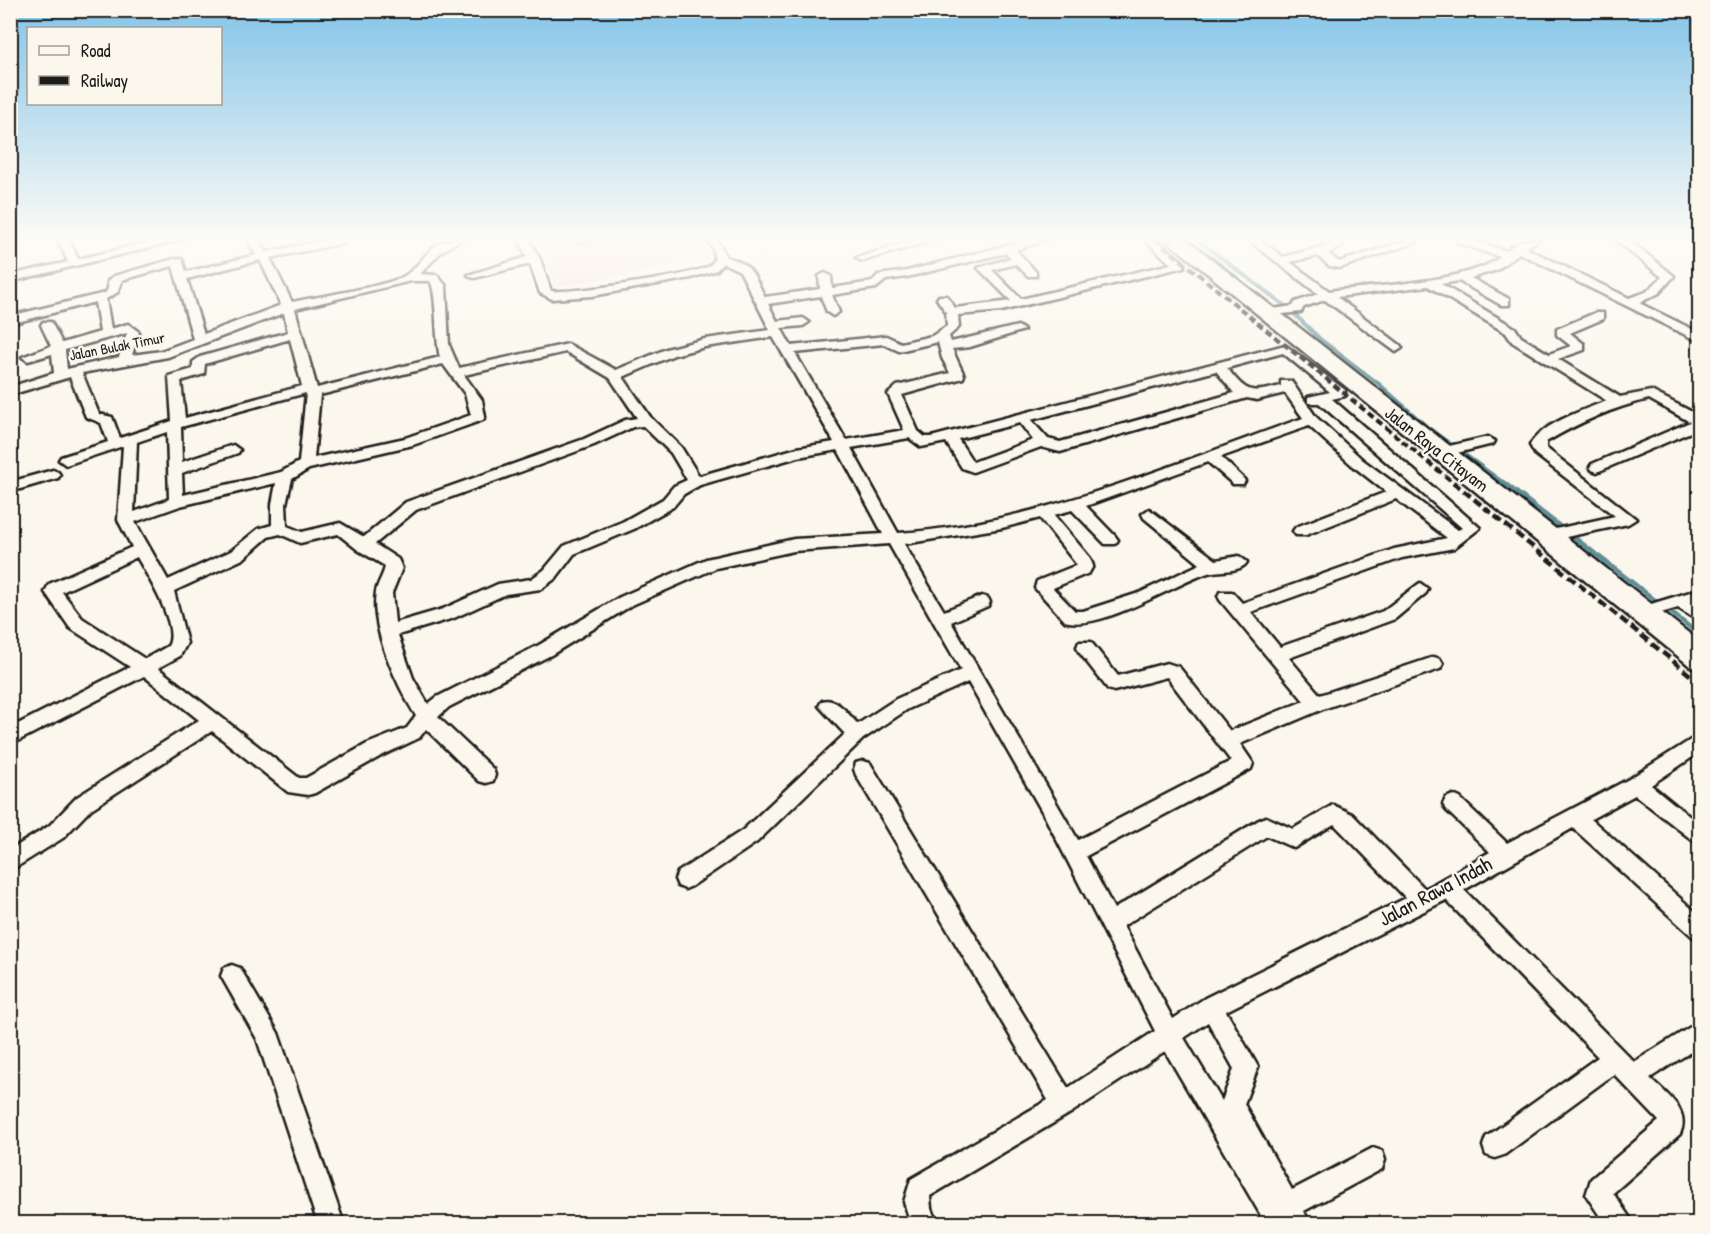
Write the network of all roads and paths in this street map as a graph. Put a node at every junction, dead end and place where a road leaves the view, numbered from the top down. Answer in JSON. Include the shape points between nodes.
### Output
{"nodes":[{"id":1,"x":186,"y":297,"type":"edge"},
{"id":2,"x":284,"y":297,"type":"edge"},
{"id":3,"x":331,"y":297,"type":"edge"},
{"id":4,"x":439,"y":297,"type":"edge"},
{"id":5,"x":759,"y":297,"type":"edge"},
{"id":6,"x":797,"y":297,"type":"edge"},
{"id":7,"x":827,"y":297,"type":"edge"},
{"id":8,"x":1013,"y":297,"type":"edge"},
{"id":9,"x":1046,"y":297,"type":"edge"},
{"id":10,"x":1252,"y":297,"type":"edge"},
{"id":11,"x":1323,"y":297,"type":"edge"},
{"id":12,"x":1329,"y":297,"type":"edge"},
{"id":13,"x":1453,"y":297,"type":"edge"},
{"id":14,"x":1495,"y":297,"type":"edge"},
{"id":15,"x":1615,"y":297,"type":"edge"},
{"id":16,"x":1648,"y":297,"type":"edge"},
{"id":17,"x":100,"y":298,"type":"joint"},
{"id":18,"x":943,"y":298,"type":"dead end"},
{"id":19,"x":761,"y":301,"type":"junction"},
{"id":20,"x":1505,"y":302,"type":"dead end"},
{"id":21,"x":1626,"y":302,"type":"junction"},
{"id":22,"x":1019,"y":303,"type":"junction"},
{"id":23,"x":288,"y":307,"type":"junction"},
{"id":24,"x":833,"y":312,"type":"dead end"},
{"id":25,"x":951,"y":312,"type":"junction"},
{"id":26,"x":1274,"y":313,"type":"junction"},
{"id":27,"x":1599,"y":316,"type":"dead end"},
{"id":28,"x":10,"y":320,"type":"edge"},
{"id":29,"x":803,"y":322,"type":"dead end"},
{"id":30,"x":47,"y":325,"type":"dead end"},
{"id":31,"x":775,"y":329,"type":"junction"},
{"id":32,"x":1018,"y":330,"type":"dead end"},
{"id":33,"x":106,"y":333,"type":"junction"},
{"id":34,"x":295,"y":334,"type":"junction"},
{"id":35,"x":1700,"y":338,"type":"edge"},
{"id":36,"x":944,"y":341,"type":"junction"},
{"id":37,"x":200,"y":342,"type":"junction"},
{"id":38,"x":58,"y":347,"type":"junction"},
{"id":39,"x":1396,"y":348,"type":"dead end"},
{"id":40,"x":789,"y":350,"type":"junction"},
{"id":41,"x":28,"y":357,"type":"dead end"},
{"id":42,"x":1549,"y":358,"type":"junction"},
{"id":43,"x":447,"y":359,"type":"junction"},
{"id":44,"x":124,"y":361,"type":"junction"},
{"id":45,"x":1219,"y":367,"type":"junction"},
{"id":46,"x":68,"y":372,"type":"junction"},
{"id":47,"x":456,"y":373,"type":"junction"},
{"id":48,"x":615,"y":375,"type":"junction"},
{"id":49,"x":312,"y":390,"type":"junction"},
{"id":50,"x":10,"y":391,"type":"edge"},
{"id":51,"x":1243,"y":393,"type":"junction"},
{"id":52,"x":1322,"y":398,"type":"junction"},
{"id":53,"x":1618,"y":402,"type":"junction"},
{"id":54,"x":1298,"y":403,"type":"junction"},
{"id":55,"x":1023,"y":418,"type":"junction"},
{"id":56,"x":1311,"y":420,"type":"junction"},
{"id":57,"x":646,"y":421,"type":"junction"},
{"id":58,"x":1699,"y":422,"type":"edge"},
{"id":59,"x":176,"y":424,"type":"junction"},
{"id":60,"x":912,"y":432,"type":"junction"},
{"id":61,"x":950,"y":437,"type":"junction"},
{"id":62,"x":1488,"y":441,"type":"dead end"},
{"id":63,"x":1042,"y":442,"type":"junction"},
{"id":64,"x":123,"y":443,"type":"junction"},
{"id":65,"x":842,"y":446,"type":"junction"},
{"id":66,"x":1452,"y":449,"type":"junction"},
{"id":67,"x":233,"y":450,"type":"dead end"},
{"id":68,"x":1210,"y":456,"type":"junction"},
{"id":69,"x":66,"y":460,"type":"dead end"},
{"id":70,"x":304,"y":465,"type":"junction"},
{"id":71,"x":1597,"y":466,"type":"dead end"},
{"id":72,"x":174,"y":470,"type":"junction"},
{"id":73,"x":53,"y":475,"type":"dead end"},
{"id":74,"x":285,"y":476,"type":"junction"},
{"id":75,"x":1238,"y":481,"type":"dead end"},
{"id":76,"x":695,"y":482,"type":"junction"},
{"id":77,"x":10,"y":487,"type":"edge"},
{"id":78,"x":1397,"y":493,"type":"junction"},
{"id":79,"x":177,"y":502,"type":"junction"},
{"id":80,"x":1075,"y":504,"type":"junction"},
{"id":81,"x":1044,"y":512,"type":"junction"},
{"id":82,"x":1149,"y":514,"type":"dead end"},
{"id":83,"x":126,"y":520,"type":"junction"},
{"id":84,"x":280,"y":530,"type":"junction"},
{"id":85,"x":1301,"y":531,"type":"dead end"},
{"id":86,"x":1551,"y":535,"type":"junction"},
{"id":87,"x":893,"y":538,"type":"junction"},
{"id":88,"x":1457,"y":538,"type":"junction"},
{"id":89,"x":1110,"y":540,"type":"dead end"},
{"id":90,"x":363,"y":546,"type":"junction"},
{"id":91,"x":141,"y":549,"type":"junction"},
{"id":92,"x":1239,"y":562,"type":"dead end"},
{"id":93,"x":1213,"y":566,"type":"junction"},
{"id":94,"x":165,"y":588,"type":"junction"},
{"id":95,"x":1420,"y":589,"type":"dead end"},
{"id":96,"x":1700,"y":595,"type":"edge"},
{"id":97,"x":1226,"y":596,"type":"dead end"},
{"id":98,"x":982,"y":602,"type":"dead end"},
{"id":99,"x":1664,"y":607,"type":"junction"},
{"id":100,"x":1239,"y":610,"type":"junction"},
{"id":101,"x":1700,"y":616,"type":"edge"},
{"id":102,"x":941,"y":619,"type":"junction"},
{"id":103,"x":389,"y":631,"type":"junction"},
{"id":104,"x":1085,"y":647,"type":"dead end"},
{"id":105,"x":1277,"y":655,"type":"junction"},
{"id":106,"x":1700,"y":658,"type":"edge"},
{"id":107,"x":1434,"y":664,"type":"dead end"},
{"id":108,"x":146,"y":668,"type":"junction"},
{"id":109,"x":970,"y":673,"type":"junction"},
{"id":110,"x":1317,"y":704,"type":"junction"},
{"id":111,"x":828,"y":706,"type":"dead end"},
{"id":112,"x":425,"y":717,"type":"junction"},
{"id":113,"x":214,"y":720,"type":"junction"},
{"id":114,"x":857,"y":734,"type":"junction"},
{"id":115,"x":10,"y":737,"type":"edge"},
{"id":116,"x":1229,"y":740,"type":"junction"},
{"id":117,"x":1700,"y":742,"type":"edge"},
{"id":118,"x":862,"y":769,"type":"dead end"},
{"id":119,"x":486,"y":775,"type":"dead end"},
{"id":120,"x":1635,"y":785,"type":"junction"},
{"id":121,"x":1453,"y":804,"type":"dead end"},
{"id":122,"x":1576,"y":818,"type":"junction"},
{"id":123,"x":1700,"y":837,"type":"edge"},
{"id":124,"x":1074,"y":852,"type":"junction"},
{"id":125,"x":1505,"y":854,"type":"junction"},
{"id":126,"x":10,"y":862,"type":"edge"},
{"id":127,"x":685,"y":879,"type":"dead end"},
{"id":128,"x":1448,"y":888,"type":"junction"},
{"id":129,"x":1421,"y":899,"type":"junction"},
{"id":130,"x":1110,"y":923,"type":"junction"},
{"id":131,"x":1698,"y":926,"type":"edge"},
{"id":132,"x":232,"y":976,"type":"dead end"},
{"id":133,"x":1213,"y":1006,"type":"junction"},
{"id":134,"x":1700,"y":1032,"type":"edge"},
{"id":135,"x":1170,"y":1037,"type":"junction"},
{"id":136,"x":1616,"y":1058,"type":"junction"},
{"id":137,"x":1633,"y":1076,"type":"junction"},
{"id":138,"x":1065,"y":1104,"type":"junction"},
{"id":139,"x":1495,"y":1146,"type":"dead end"},
{"id":140,"x":1373,"y":1160,"type":"dead end"},
{"id":141,"x":1288,"y":1218,"type":"edge"},
{"id":142,"x":331,"y":1224,"type":"edge"},
{"id":143,"x":925,"y":1224,"type":"edge"},
{"id":144,"x":1621,"y":1224,"type":"edge"}],
"edges":[{"from":1,"to":37,"type":"street"},
{"from":2,"to":23,"type":"street"},
{"from":3,"to":23,"type":"street","name":"Jalan Bulak Timur"},
{"from":4,"to":43,"type":"street"},
{"from":5,"to":19,"type":"street"},
{"from":6,"to":19,"type":"street"},
{"from":7,"to":24,"type":"street"},
{"from":8,"to":22,"type":"street"},
{"from":9,"to":22,"type":"street"},
{"from":10,"to":26,"type":"main road","name":"Jalan Raya Citayam"},
{"from":11,"to":26,"type":"street","via":[[1297,309]]},
{"from":12,"to":39,"type":"street"},
{"from":13,"to":42,"type":"street"},
{"from":14,"to":20,"type":"street"},
{"from":15,"to":21,"type":"street"},
{"from":16,"to":21,"type":"street"},
{"from":17,"to":28,"type":"street"},
{"from":17,"to":33,"type":"street"},
{"from":18,"to":25,"type":"street"},
{"from":19,"to":31,"type":"street"},
{"from":21,"to":35,"type":"street"},
{"from":22,"to":25,"type":"street"},
{"from":23,"to":34,"type":"street"},
{"from":23,"to":37,"type":"street","name":"Jalan Bulak Timur"},
{"from":25,"to":36,"type":"street","via":[[953,327]]},
{"from":26,"to":66,"type":"main road","name":"Jalan Raya Citayam"},
{"from":27,"to":42,"type":"street","via":[[1561,332],[1580,347]]},
{"from":29,"to":31,"type":"street"},
{"from":30,"to":38,"type":"street"},
{"from":31,"to":40,"type":"street"},
{"from":31,"to":48,"type":"street","via":[[670,352]]},
{"from":32,"to":36,"type":"street","via":[[966,344]]},
{"from":33,"to":38,"type":"street"},
{"from":33,"to":44,"type":"street","via":[[132,329]]},
{"from":34,"to":49,"type":"street"},
{"from":34,"to":59,"type":"street","via":[[204,360],[199,370],[174,379]]},
{"from":36,"to":40,"type":"street","via":[[899,347],[886,340]]},
{"from":36,"to":60,"type":"street","via":[[958,375],[902,389],[896,394]]},
{"from":37,"to":44,"type":"street","name":"Jalan Bulak Timur"},
{"from":38,"to":41,"type":"street"},
{"from":38,"to":46,"type":"street"},
{"from":40,"to":65,"type":"street"},
{"from":42,"to":53,"type":"street"},
{"from":43,"to":47,"type":"street"},
{"from":43,"to":49,"type":"street"},
{"from":44,"to":46,"type":"street","name":"Jalan Bulak Timur"},
{"from":45,"to":51,"type":"street"},
{"from":45,"to":52,"type":"street","via":[[1285,349],[1340,393]]},
{"from":45,"to":55,"type":"street"},
{"from":46,"to":50,"type":"street","name":"Jalan Bulak Timur"},
{"from":46,"to":64,"type":"street","via":[[93,417],[107,420]]},
{"from":47,"to":48,"type":"street","via":[[568,348]]},
{"from":47,"to":70,"type":"street","via":[[467,384],[478,417],[408,442]]},
{"from":48,"to":57,"type":"street"},
{"from":49,"to":59,"type":"street"},
{"from":49,"to":70,"type":"street"},
{"from":51,"to":54,"type":"street","via":[[1257,396],[1287,386]]},
{"from":51,"to":63,"type":"street","via":[[1060,447]]},
{"from":52,"to":54,"type":"street"},
{"from":52,"to":88,"type":"street","via":[[1472,526]]},
{"from":53,"to":58,"type":"street","via":[[1652,395]]},
{"from":53,"to":86,"type":"street","via":[[1582,415],[1540,439],[1537,445],[1628,519]]},
{"from":54,"to":56,"type":"street"},
{"from":55,"to":61,"type":"street"},
{"from":55,"to":63,"type":"street"},
{"from":56,"to":68,"type":"street"},
{"from":56,"to":78,"type":"street"},
{"from":57,"to":76,"type":"street","via":[[676,450]]},
{"from":57,"to":90,"type":"street","via":[[630,423],[578,446],[411,506]]},
{"from":58,"to":71,"type":"street"},
{"from":59,"to":64,"type":"street"},
{"from":59,"to":72,"type":"street"},
{"from":60,"to":61,"type":"street","via":[[924,443]]},
{"from":60,"to":65,"type":"street"},
{"from":61,"to":63,"type":"street","via":[[967,465],[973,467]]},
{"from":62,"to":66,"type":"street"},
{"from":64,"to":69,"type":"street"},
{"from":64,"to":83,"type":"street"},
{"from":65,"to":76,"type":"street","via":[[782,457]]},
{"from":65,"to":87,"type":"street"},
{"from":66,"to":86,"type":"main road","name":"Jalan Raya Citayam"},
{"from":67,"to":72,"type":"street"},
{"from":68,"to":75,"type":"street"},
{"from":68,"to":80,"type":"street"},
{"from":70,"to":74,"type":"street"},
{"from":72,"to":79,"type":"street"},
{"from":73,"to":77,"type":"street"},
{"from":74,"to":79,"type":"street"},
{"from":74,"to":84,"type":"street","via":[[279,504]]},
{"from":76,"to":103,"type":"street","via":[[639,519],[569,550],[550,574],[535,585],[504,588],[448,614]]},
{"from":78,"to":85,"type":"street"},
{"from":78,"to":88,"type":"street"},
{"from":79,"to":83,"type":"street"},
{"from":80,"to":81,"type":"street"},
{"from":80,"to":89,"type":"street"},
{"from":81,"to":87,"type":"street","via":[[949,533]]},
{"from":81,"to":93,"type":"street","via":[[1084,562],[1083,569],[1042,588],[1071,617],[1083,617],[1145,597]]},
{"from":82,"to":93,"type":"street"},
{"from":83,"to":91,"type":"street"},
{"from":84,"to":90,"type":"street","via":[[300,538],[340,528]]},
{"from":84,"to":94,"type":"street","via":[[263,533],[237,555]]},
{"from":86,"to":99,"type":"main road","name":"Jalan Raya Citayam"},
{"from":87,"to":102,"type":"street"},
{"from":87,"to":112,"type":"street","via":[[794,545],[712,563],[626,601],[545,650],[443,702]]},
{"from":88,"to":100,"type":"street","via":[[1434,548],[1400,553]]},
{"from":90,"to":103,"type":"street","via":[[394,565],[381,598]]},
{"from":91,"to":94,"type":"street"},
{"from":91,"to":108,"type":"street","via":[[53,592],[76,623]]},
{"from":92,"to":93,"type":"street"},
{"from":94,"to":108,"type":"street","via":[[179,643],[174,651]]},
{"from":95,"to":105,"type":"street","via":[[1389,615]]},
{"from":96,"to":99,"type":"street"},
{"from":97,"to":100,"type":"street"},
{"from":98,"to":102,"type":"street"},
{"from":99,"to":101,"type":"street"},
{"from":99,"to":106,"type":"main road","name":"Jalan Raya Citayam"},
{"from":100,"to":105,"type":"street"},
{"from":102,"to":109,"type":"street"},
{"from":103,"to":112,"type":"street","via":[[409,693]]},
{"from":104,"to":116,"type":"street","via":[[1114,684],[1170,670]]},
{"from":105,"to":110,"type":"street"},
{"from":107,"to":110,"type":"street"},
{"from":108,"to":113,"type":"street"},
{"from":108,"to":115,"type":"street"},
{"from":109,"to":114,"type":"street","via":[[902,704]]},
{"from":109,"to":124,"type":"street"},
{"from":110,"to":116,"type":"street"},
{"from":111,"to":114,"type":"street"},
{"from":112,"to":113,"type":"street","via":[[413,733],[308,787],[295,786]]},
{"from":112,"to":119,"type":"street"},
{"from":113,"to":126,"type":"street","via":[[84,803],[56,832]]},
{"from":114,"to":127,"type":"street","via":[[750,836]]},
{"from":116,"to":124,"type":"street","via":[[1244,763]]},
{"from":117,"to":120,"type":"street","name":"Jalan Rawa Indah"},
{"from":118,"to":138,"type":"street"},
{"from":120,"to":122,"type":"street","name":"Jalan Rawa Indah"},
{"from":120,"to":123,"type":"street"},
{"from":121,"to":125,"type":"street"},
{"from":122,"to":125,"type":"street","name":"Jalan Rawa Indah"},
{"from":122,"to":131,"type":"street"},
{"from":124,"to":130,"type":"street"},
{"from":125,"to":128,"type":"street","name":"Jalan Rawa Indah"},
{"from":128,"to":129,"type":"street","name":"Jalan Rawa Indah"},
{"from":128,"to":136,"type":"street"},
{"from":129,"to":130,"type":"street","via":[[1340,815],[1333,814],[1294,839],[1266,826]]},
{"from":129,"to":133,"type":"street","name":"Jalan Rawa Indah"},
{"from":130,"to":135,"type":"street"},
{"from":132,"to":142,"type":"street","via":[[267,1033]]},
{"from":133,"to":135,"type":"street","name":"Jalan Rawa Indah"},
{"from":133,"to":141,"type":"street","via":[[1246,1067],[1232,1105]]},
{"from":134,"to":137,"type":"street"},
{"from":135,"to":138,"type":"street","name":"Jalan Rawa Indah"},
{"from":135,"to":141,"type":"street"},
{"from":136,"to":137,"type":"street"},
{"from":136,"to":139,"type":"street"},
{"from":137,"to":144,"type":"street","via":[[1673,1121],[1672,1126],[1600,1188],[1602,1201]]},
{"from":138,"to":143,"type":"street","name":"Jalan Rawa Indah","via":[[920,1188],[916,1208]]},
{"from":140,"to":141,"type":"street"}]}
